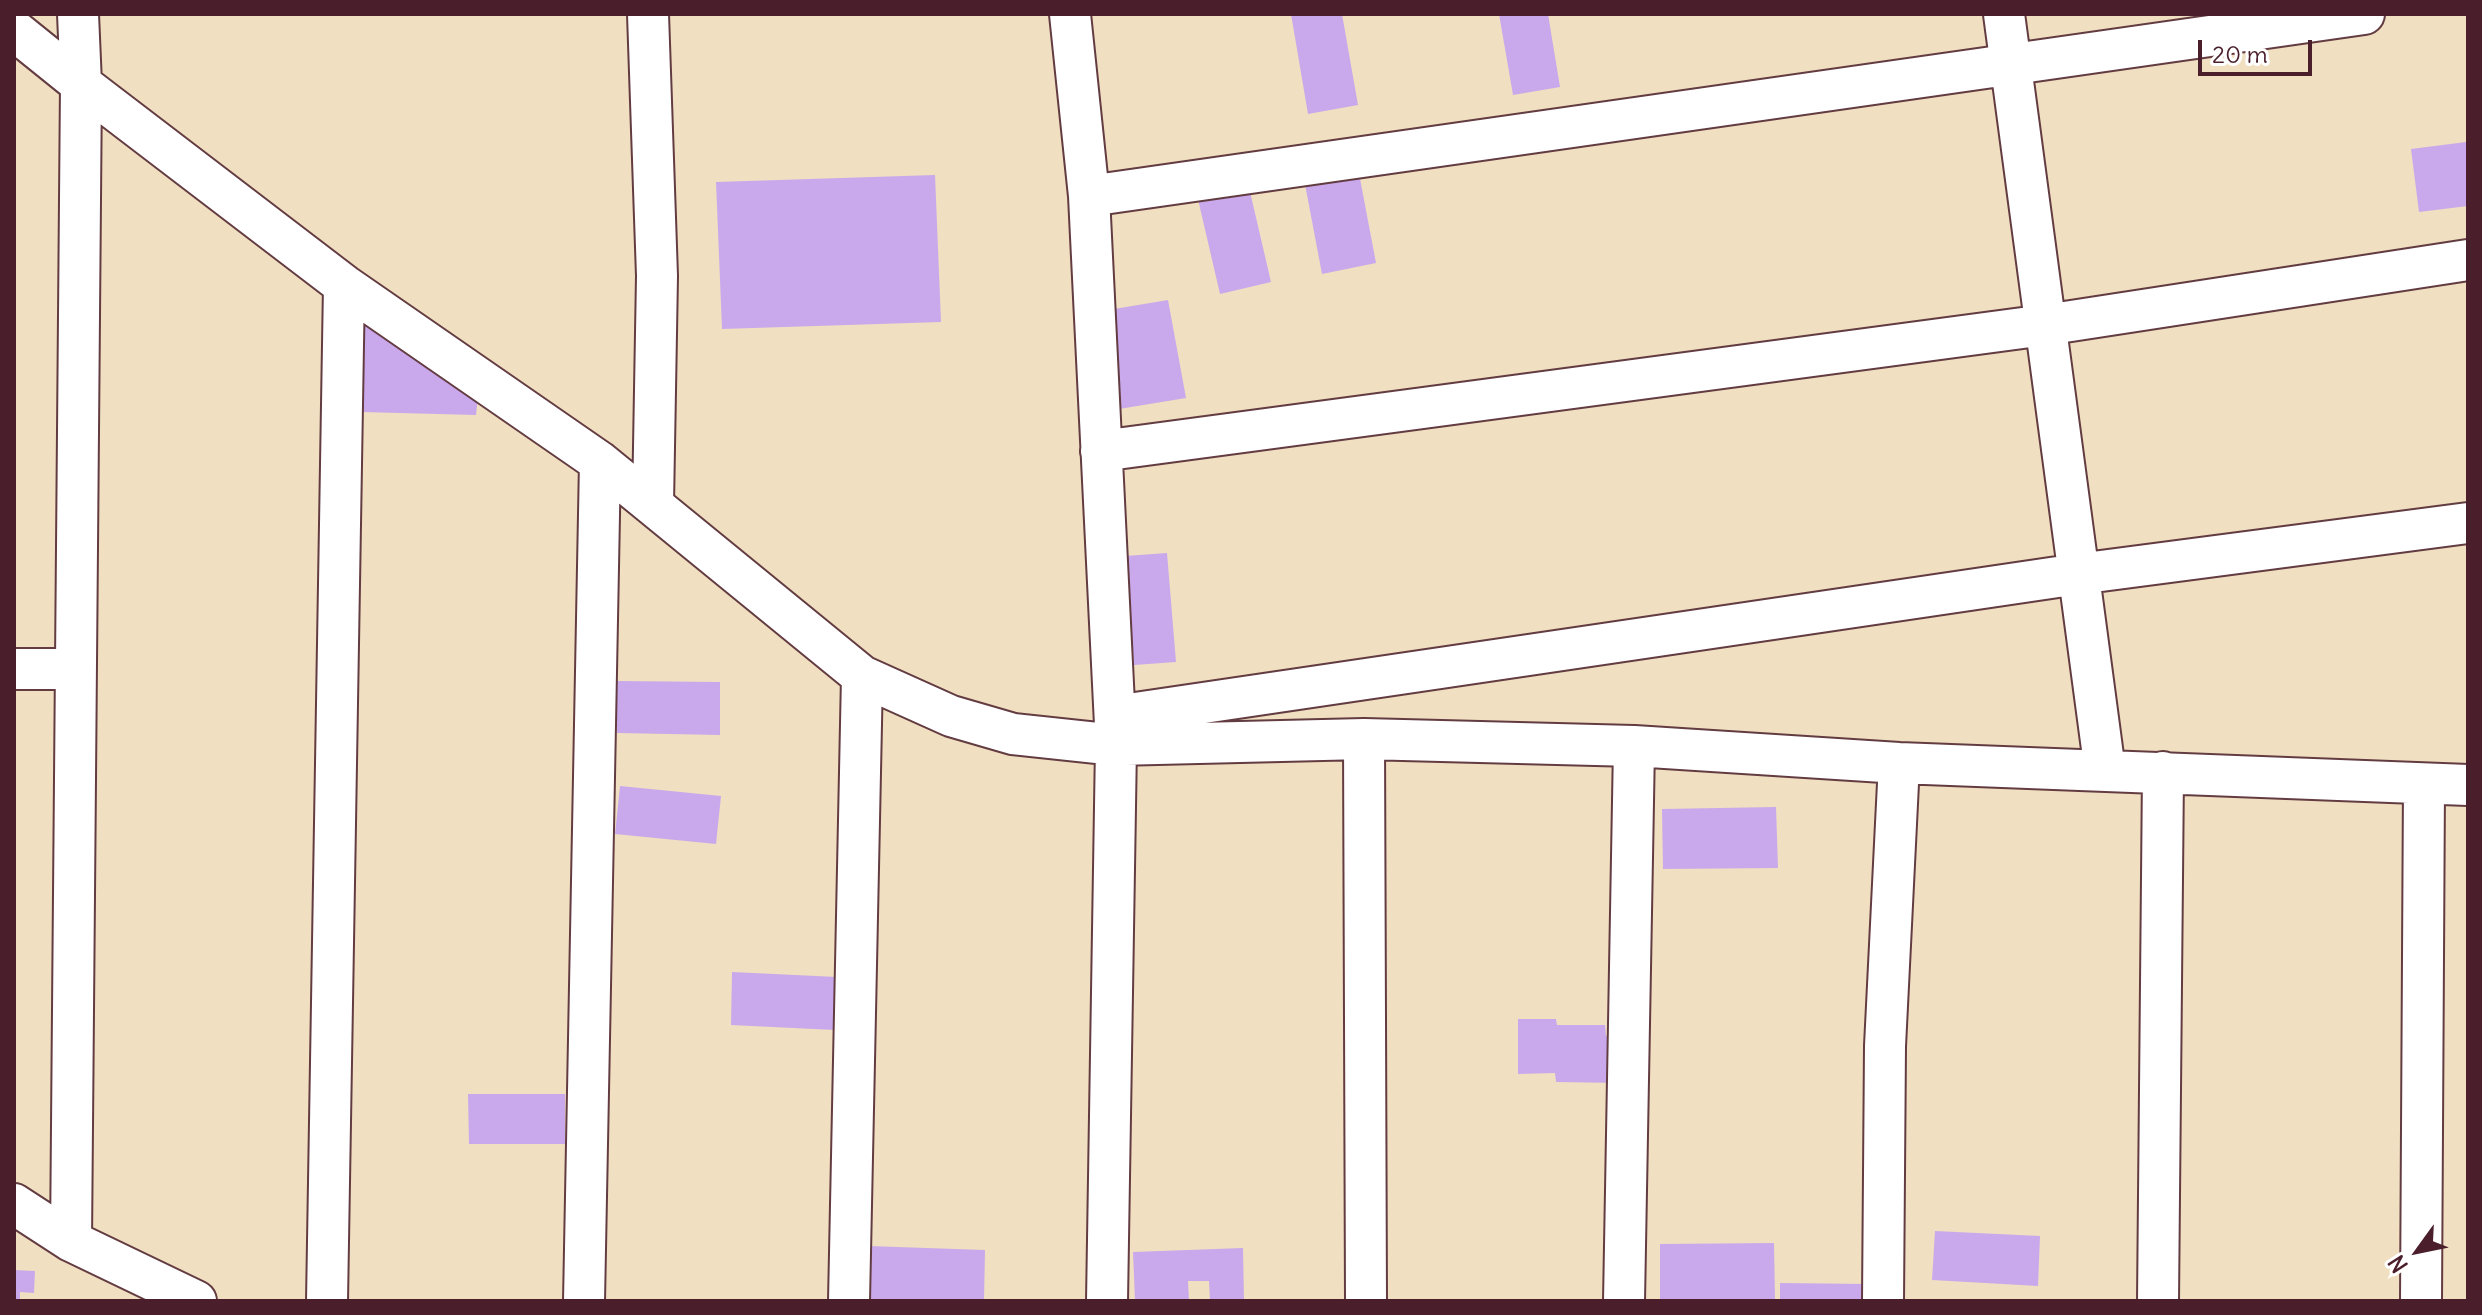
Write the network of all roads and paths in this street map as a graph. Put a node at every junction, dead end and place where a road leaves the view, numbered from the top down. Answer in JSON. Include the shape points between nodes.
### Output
{"nodes":[{"id":1,"x":78,"y":14,"type":"edge"},
{"id":2,"x":648,"y":14,"type":"edge"},
{"id":3,"x":1070,"y":14,"type":"edge"},
{"id":4,"x":2004,"y":14,"type":"edge"},
{"id":5,"x":2364,"y":14,"type":"edge"},
{"id":6,"x":14,"y":30,"type":"edge"},
{"id":7,"x":2011,"y":64,"type":"junction"},
{"id":8,"x":81,"y":84,"type":"junction"},
{"id":9,"x":1089,"y":196,"type":"junction"},
{"id":10,"x":2468,"y":260,"type":"edge"},
{"id":11,"x":344,"y":285,"type":"junction"},
{"id":12,"x":2045,"y":325,"type":"junction"},
{"id":13,"x":1101,"y":451,"type":"junction"},
{"id":14,"x":600,"y":462,"type":"junction"},
{"id":15,"x":653,"y":504,"type":"junction"},
{"id":16,"x":2468,"y":523,"type":"edge"},
{"id":17,"x":2078,"y":574,"type":"junction"},
{"id":18,"x":14,"y":669,"type":"edge"},
{"id":19,"x":75,"y":669,"type":"junction"},
{"id":20,"x":862,"y":676,"type":"junction"},
{"id":21,"x":1116,"y":730,"type":"junction"},
{"id":22,"x":1364,"y":739,"type":"junction"},
{"id":23,"x":1634,"y":746,"type":"junction"},
{"id":24,"x":1899,"y":763,"type":"junction"},
{"id":25,"x":2105,"y":771,"type":"junction"},
{"id":26,"x":2163,"y":772,"type":"junction"},
{"id":27,"x":2424,"y":784,"type":"junction"},
{"id":28,"x":2468,"y":785,"type":"edge"},
{"id":29,"x":14,"y":1204,"type":"edge"},
{"id":30,"x":71,"y":1241,"type":"junction"},
{"id":31,"x":196,"y":1301,"type":"edge"},
{"id":32,"x":327,"y":1301,"type":"edge"},
{"id":33,"x":584,"y":1301,"type":"edge"},
{"id":34,"x":849,"y":1301,"type":"edge"},
{"id":35,"x":1107,"y":1301,"type":"edge"},
{"id":36,"x":1366,"y":1301,"type":"edge"},
{"id":37,"x":1624,"y":1301,"type":"edge"},
{"id":38,"x":1883,"y":1301,"type":"edge"},
{"id":39,"x":2158,"y":1301,"type":"edge"},
{"id":40,"x":2421,"y":1301,"type":"edge"}],
"edges":[{"from":1,"to":8,"type":"street"},
{"from":2,"to":15,"type":"street","via":[[657,276]]},
{"from":3,"to":9,"type":"street"},
{"from":4,"to":7,"type":"street"},
{"from":5,"to":7,"type":"street"},
{"from":6,"to":8,"type":"street"},
{"from":7,"to":9,"type":"street"},
{"from":7,"to":12,"type":"street"},
{"from":8,"to":11,"type":"street"},
{"from":8,"to":19,"type":"street"},
{"from":9,"to":13,"type":"street"},
{"from":10,"to":12,"type":"street"},
{"from":11,"to":14,"type":"street"},
{"from":11,"to":32,"type":"street"},
{"from":12,"to":13,"type":"street"},
{"from":12,"to":17,"type":"street"},
{"from":13,"to":21,"type":"street"},
{"from":14,"to":15,"type":"street"},
{"from":14,"to":33,"type":"street"},
{"from":15,"to":20,"type":"street"},
{"from":16,"to":17,"type":"street"},
{"from":17,"to":21,"type":"street"},
{"from":17,"to":25,"type":"street"},
{"from":18,"to":19,"type":"street"},
{"from":19,"to":30,"type":"street"},
{"from":20,"to":21,"type":"street","via":[[951,716],[1013,734]]},
{"from":20,"to":34,"type":"street"},
{"from":21,"to":22,"type":"street"},
{"from":21,"to":35,"type":"street"},
{"from":22,"to":23,"type":"street"},
{"from":22,"to":36,"type":"street"},
{"from":23,"to":24,"type":"street"},
{"from":23,"to":37,"type":"street"},
{"from":24,"to":25,"type":"street"},
{"from":24,"to":38,"type":"street","via":[[1885,1046]]},
{"from":25,"to":26,"type":"street"},
{"from":26,"to":27,"type":"street"},
{"from":26,"to":39,"type":"street"},
{"from":27,"to":28,"type":"street"},
{"from":27,"to":40,"type":"street"},
{"from":29,"to":30,"type":"street"},
{"from":30,"to":31,"type":"street"}]}
